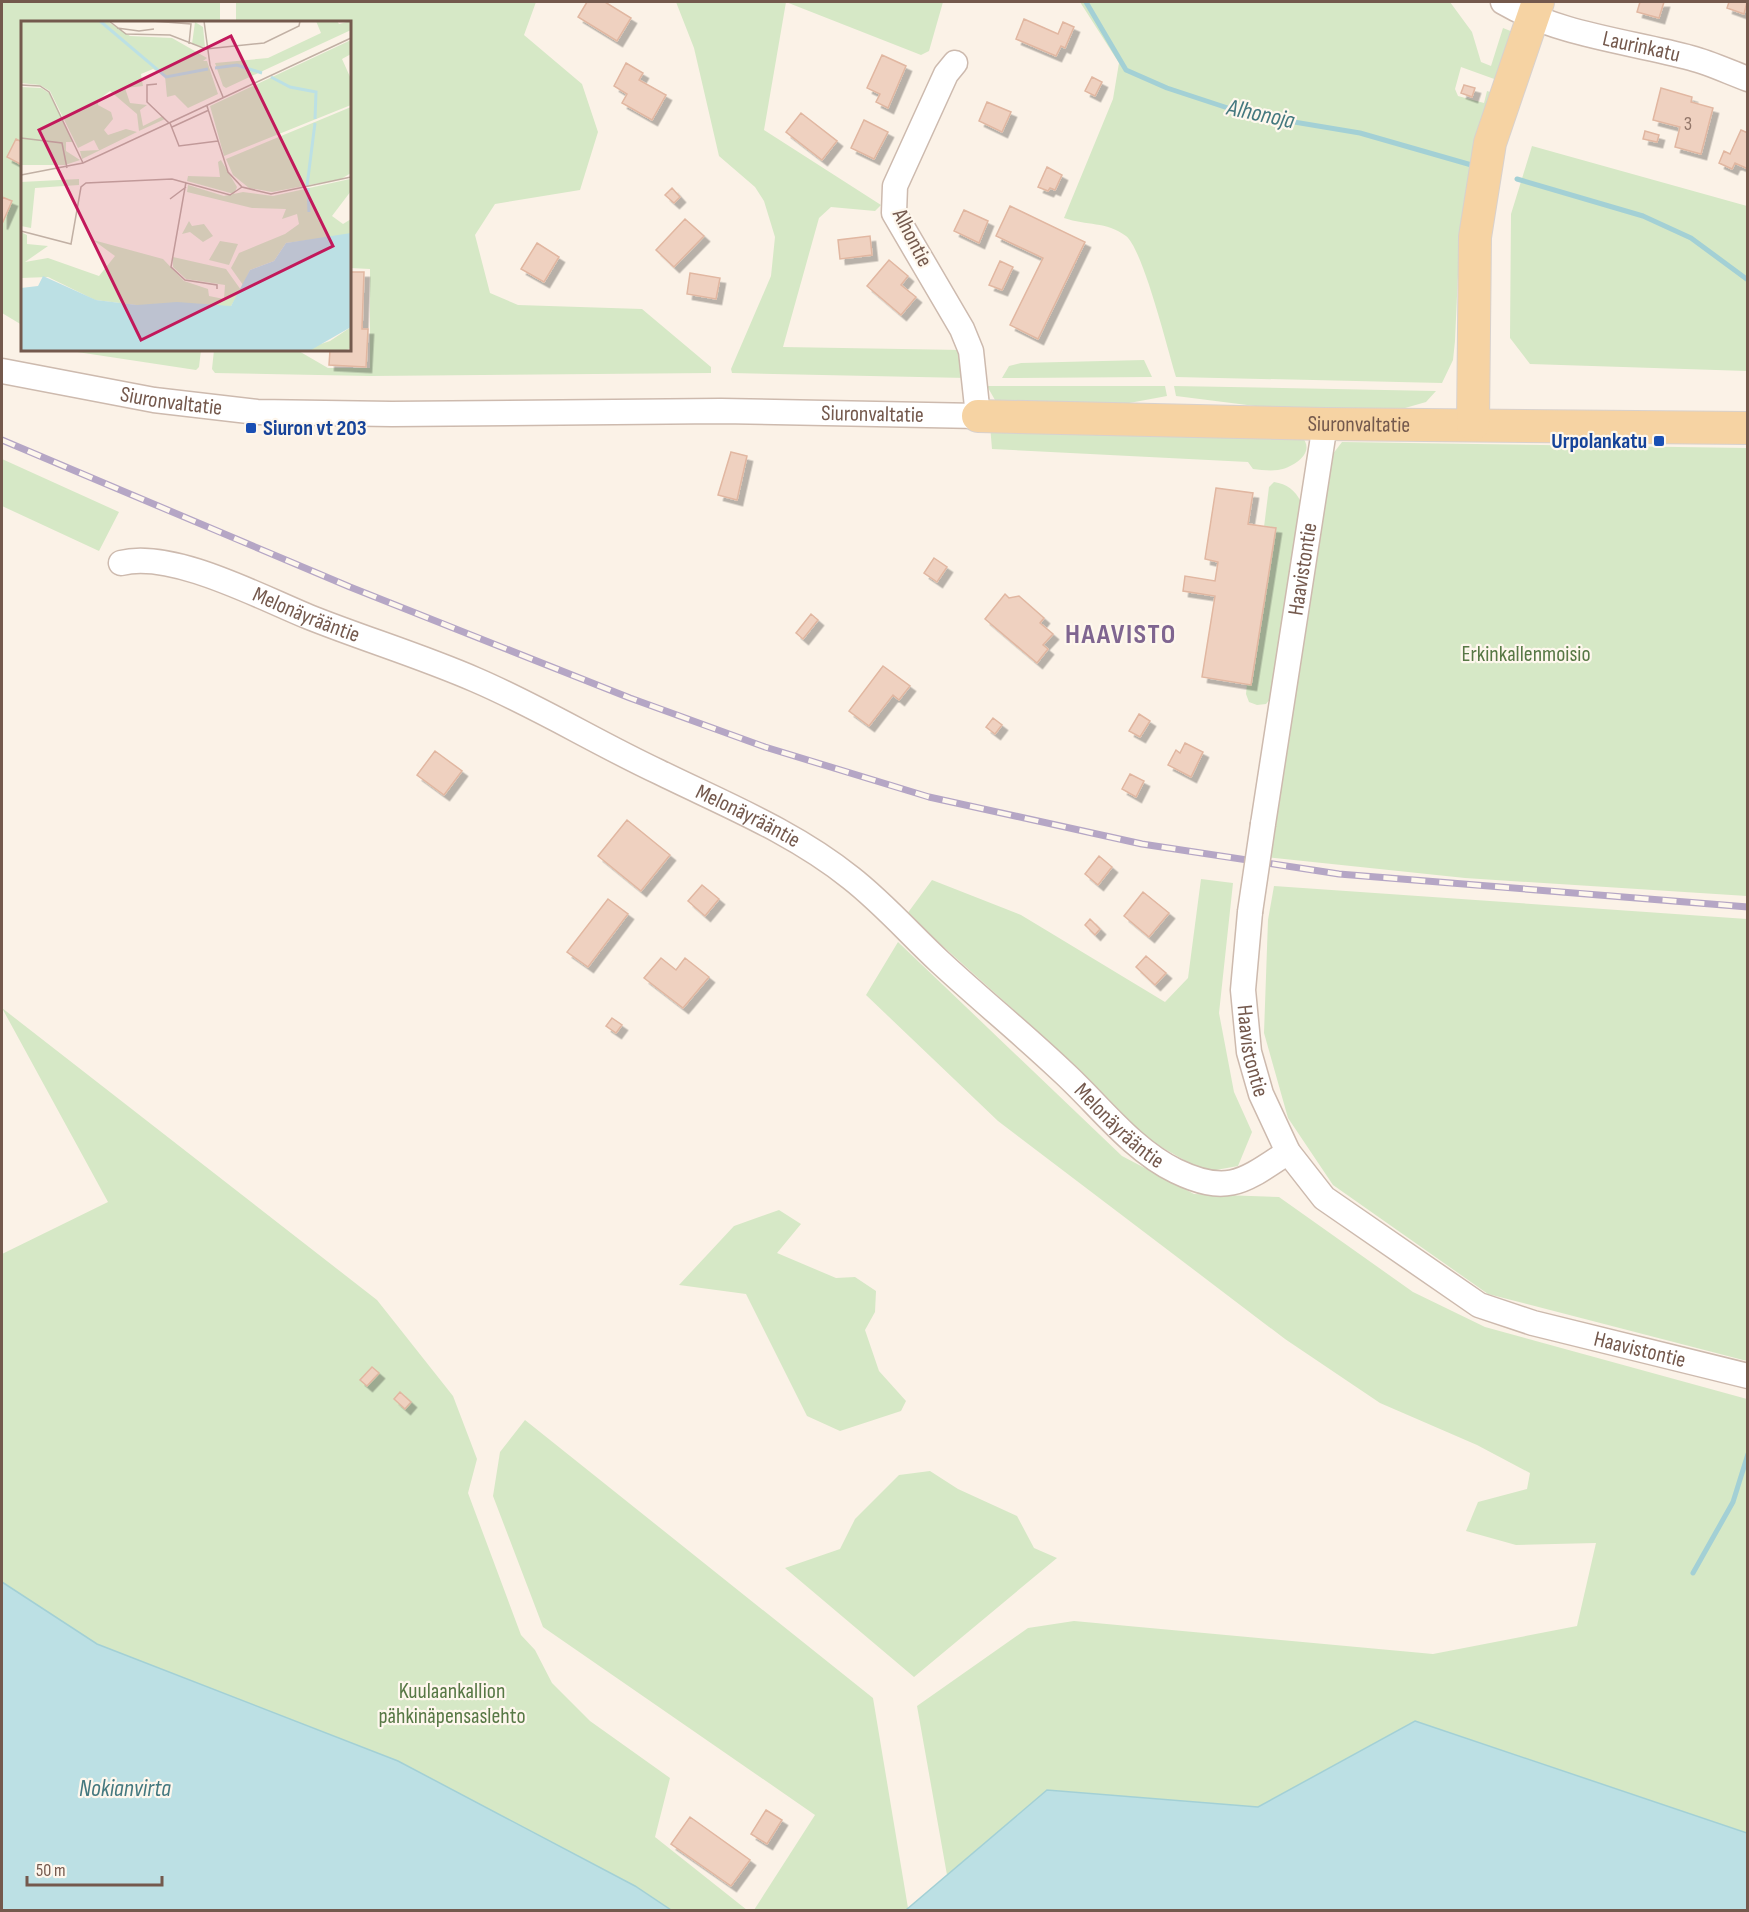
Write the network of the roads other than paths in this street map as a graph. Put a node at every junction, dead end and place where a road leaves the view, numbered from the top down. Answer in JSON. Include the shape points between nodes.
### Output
{"nodes":[{"id":1,"x":1503,"y":2,"type":"edge"},
{"id":2,"x":1536,"y":9,"type":"edge"},
{"id":3,"x":955,"y":63,"type":"dead end"},
{"id":4,"x":1748,"y":79,"type":"edge"},
{"id":5,"x":2,"y":371,"type":"edge"},
{"id":6,"x":978,"y":416,"type":"junction"},
{"id":7,"x":1325,"y":424,"type":"junction"},
{"id":8,"x":1473,"y":424,"type":"junction"},
{"id":9,"x":1748,"y":428,"type":"edge"},
{"id":10,"x":121,"y":563,"type":"dead end"},
{"id":11,"x":1288,"y":1152,"type":"junction"},
{"id":12,"x":1748,"y":1376,"type":"edge"}],
"edges":[{"from":1,"to":2,"type":"street","name":"Laurinkatu"},
{"from":2,"to":4,"type":"street","name":"Laurinkatu","via":[[1568,29],[1693,59]]},
{"from":2,"to":8,"type":"main road","via":[[1490,143],[1475,237]]},
{"from":3,"to":6,"type":"street","name":"Alhontie","via":[[946,74],[895,186],[893,200],[894,213],[971,351]]},
{"from":5,"to":6,"type":"street","name":"Siuronvaltatie","via":[[142,398],[257,412],[721,411]]},
{"from":6,"to":7,"type":"main road","name":"Siuronvaltatie"},
{"from":7,"to":8,"type":"main road","name":"Siuronvaltatie"},
{"from":7,"to":11,"type":"street","name":"Haavistontie","bridge":true,"via":[[1250,912],[1243,990],[1249,1052],[1261,1094]]},
{"from":8,"to":9,"type":"main road","name":"Siuronvaltatie"},
{"from":10,"to":11,"type":"street","name":"Melonäyrääntie","via":[[137,559],[156,561],[236,585],[309,617],[472,678],[541,709],[612,750],[798,841],[850,877],[1143,1149],[1173,1170],[1200,1181],[1225,1185],[1246,1180]]},
{"from":11,"to":12,"type":"street","name":"Haavistontie","via":[[1324,1198],[1479,1305],[1533,1323]]}]}
